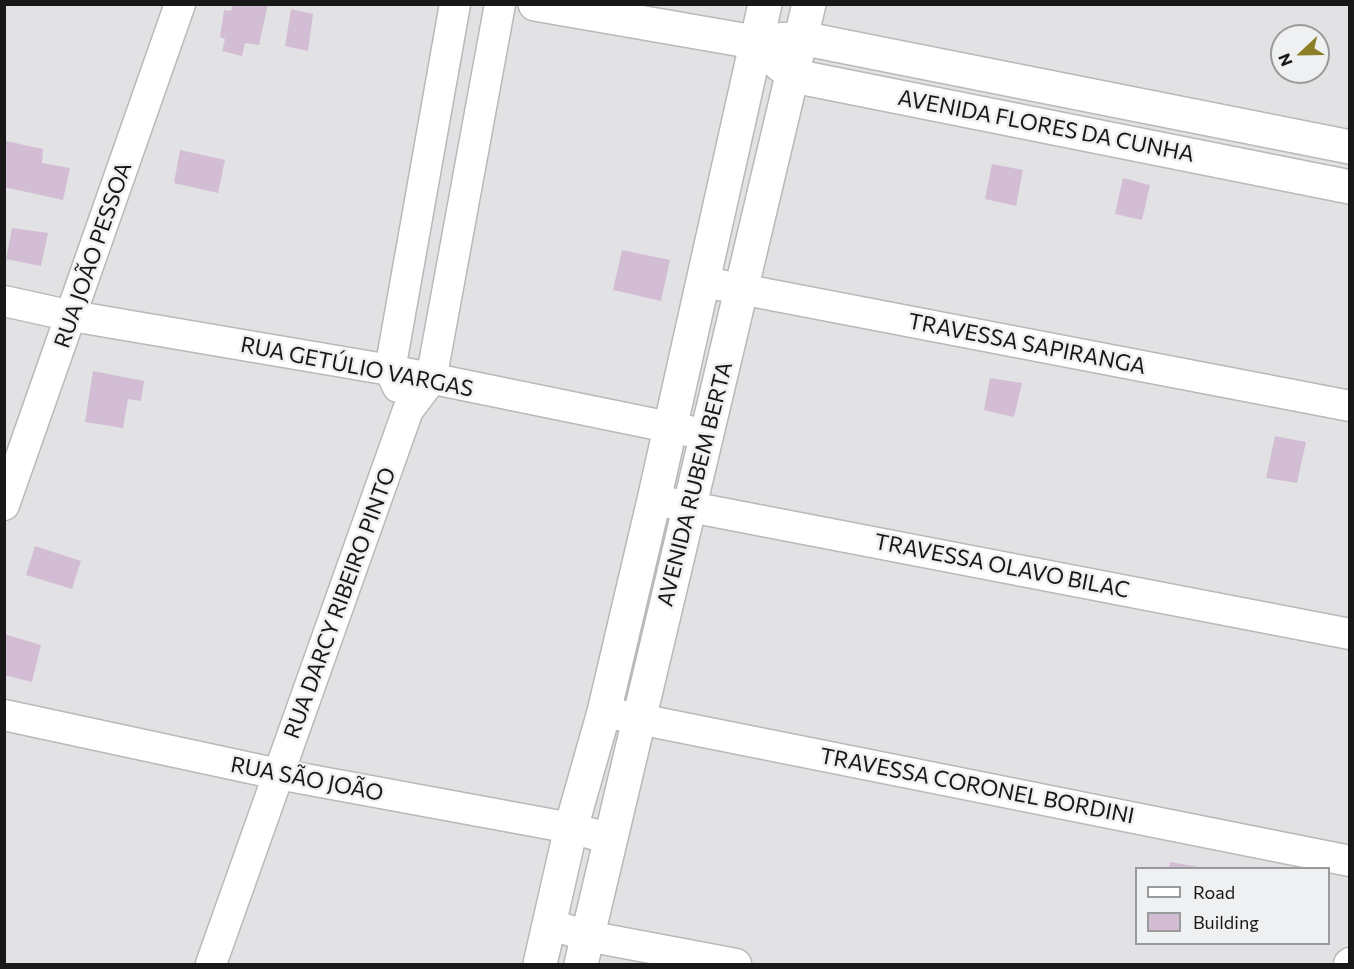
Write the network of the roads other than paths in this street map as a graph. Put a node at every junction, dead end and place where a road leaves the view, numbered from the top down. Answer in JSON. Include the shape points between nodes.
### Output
{"nodes":[{"id":1,"x":180,"y":4,"type":"edge"},
{"id":2,"x":455,"y":4,"type":"edge"},
{"id":3,"x":500,"y":4,"type":"edge"},
{"id":4,"x":535,"y":4,"type":"edge"},
{"id":5,"x":765,"y":4,"type":"edge"},
{"id":6,"x":809,"y":4,"type":"edge"},
{"id":7,"x":801,"y":38,"type":"junction"},
{"id":8,"x":754,"y":42,"type":"junction"},
{"id":9,"x":794,"y":76,"type":"junction"},
{"id":10,"x":1350,"y":147,"type":"edge"},
{"id":11,"x":1350,"y":187,"type":"edge"},
{"id":12,"x":704,"y":282,"type":"junction"},
{"id":13,"x":741,"y":288,"type":"junction"},
{"id":14,"x":4,"y":301,"type":"edge"},
{"id":15,"x":72,"y":316,"type":"junction"},
{"id":16,"x":390,"y":370,"type":"junction"},
{"id":17,"x":431,"y":380,"type":"junction"},
{"id":18,"x":1350,"y":406,"type":"edge"},
{"id":19,"x":408,"y":410,"type":"junction"},
{"id":20,"x":669,"y":429,"type":"junction"},
{"id":21,"x":708,"y":435,"type":"junction"},
{"id":22,"x":654,"y":500,"type":"junction"},
{"id":23,"x":4,"y":505,"type":"edge"},
{"id":24,"x":690,"y":505,"type":"junction"},
{"id":25,"x":1350,"y":634,"type":"edge"},
{"id":26,"x":604,"y":712,"type":"junction"},
{"id":27,"x":4,"y":715,"type":"edge"},
{"id":28,"x":637,"y":719,"type":"junction"},
{"id":29,"x":278,"y":774,"type":"junction"},
{"id":30,"x":571,"y":828,"type":"junction"},
{"id":31,"x":611,"y":839,"type":"junction"},
{"id":32,"x":1350,"y":861,"type":"edge"},
{"id":33,"x":549,"y":924,"type":"junction"},
{"id":34,"x":584,"y":950,"type":"edge"},
{"id":35,"x":211,"y":964,"type":"edge"},
{"id":36,"x":540,"y":964,"type":"edge"},
{"id":37,"x":736,"y":964,"type":"edge"}],
"edges":[{"from":1,"to":15,"type":"street","name":"RUA JOÃO PESSOA"},
{"from":2,"to":16,"type":"street"},
{"from":3,"to":17,"type":"street","name":"RUA DARCY RIBEIRO PINTO"},
{"from":4,"to":8,"type":"main road","name":"AVENIDA FLORES DA CUNHA"},
{"from":5,"to":8,"type":"main road","name":"AVENIDA RUBEM BERTA"},
{"from":6,"to":7,"type":"main road","name":"AVENIDA RUBEM BERTA"},
{"from":7,"to":8,"type":"main road","name":"AVENIDA FLORES DA CUNHA"},
{"from":7,"to":9,"type":"main road","name":"AVENIDA RUBEM BERTA"},
{"from":7,"to":10,"type":"main road","name":"AVENIDA FLORES DA CUNHA"},
{"from":8,"to":9,"type":"main road","name":"AVENIDA FLORES DA CUNHA"},
{"from":8,"to":12,"type":"main road","name":"AVENIDA RUBEM BERTA"},
{"from":9,"to":11,"type":"main road","name":"AVENIDA FLORES DA CUNHA"},
{"from":9,"to":13,"type":"main road","name":"AVENIDA RUBEM BERTA"},
{"from":12,"to":13,"type":"street","name":"TRAVESSA SAPIRANGA"},
{"from":12,"to":20,"type":"main road","name":"AVENIDA RUBEM BERTA"},
{"from":13,"to":18,"type":"street","name":"TRAVESSA SAPIRANGA"},
{"from":13,"to":21,"type":"main road","name":"AVENIDA RUBEM BERTA"},
{"from":14,"to":15,"type":"street","name":"RUA GETÚLIO VARGAS"},
{"from":15,"to":16,"type":"street","name":"RUA GETÚLIO VARGAS"},
{"from":15,"to":23,"type":"street","name":"RUA JOÃO PESSOA"},
{"from":16,"to":17,"type":"street","name":"RUA GETÚLIO VARGAS"},
{"from":16,"to":19,"type":"street"},
{"from":17,"to":19,"type":"street","name":"RUA DARCY RIBEIRO PINTO"},
{"from":17,"to":20,"type":"street","name":"RUA GETÚLIO VARGAS"},
{"from":19,"to":29,"type":"street","name":"RUA DARCY RIBEIRO PINTO"},
{"from":20,"to":21,"type":"street","name":"RUA GETÚLIO VARGAS"},
{"from":20,"to":22,"type":"main road","name":"AVENIDA RUBEM BERTA"},
{"from":21,"to":24,"type":"main road","name":"AVENIDA RUBEM BERTA"},
{"from":22,"to":24,"type":"street","name":"TRAVESSA OLAVO BILAC"},
{"from":22,"to":26,"type":"main road","name":"AVENIDA RUBEM BERTA"},
{"from":24,"to":25,"type":"street","name":"TRAVESSA OLAVO BILAC"},
{"from":24,"to":28,"type":"main road","name":"AVENIDA RUBEM BERTA"},
{"from":26,"to":28,"type":"street","name":"TRAVESSA CORONEL BORDINI"},
{"from":26,"to":30,"type":"main road","name":"AVENIDA RUBEM BERTA"},
{"from":27,"to":29,"type":"street","name":"RUA SÃO JOÃO"},
{"from":28,"to":31,"type":"main road","name":"AVENIDA RUBEM BERTA"},
{"from":28,"to":32,"type":"street","name":"TRAVESSA CORONEL BORDINI"},
{"from":29,"to":30,"type":"street","name":"RUA SÃO JOÃO"},
{"from":29,"to":35,"type":"street","name":"RUA DARCY RIBEIRO PINTO"},
{"from":30,"to":31,"type":"street","name":"RUA SÃO JOÃO"},
{"from":30,"to":33,"type":"main road","name":"AVENIDA RUBEM BERTA"},
{"from":31,"to":34,"type":"main road","name":"AVENIDA RUBEM BERTA"},
{"from":33,"to":34,"type":"street"},
{"from":33,"to":36,"type":"main road","name":"AVENIDA RUBEM BERTA"},
{"from":34,"to":37,"type":"street"}]}
